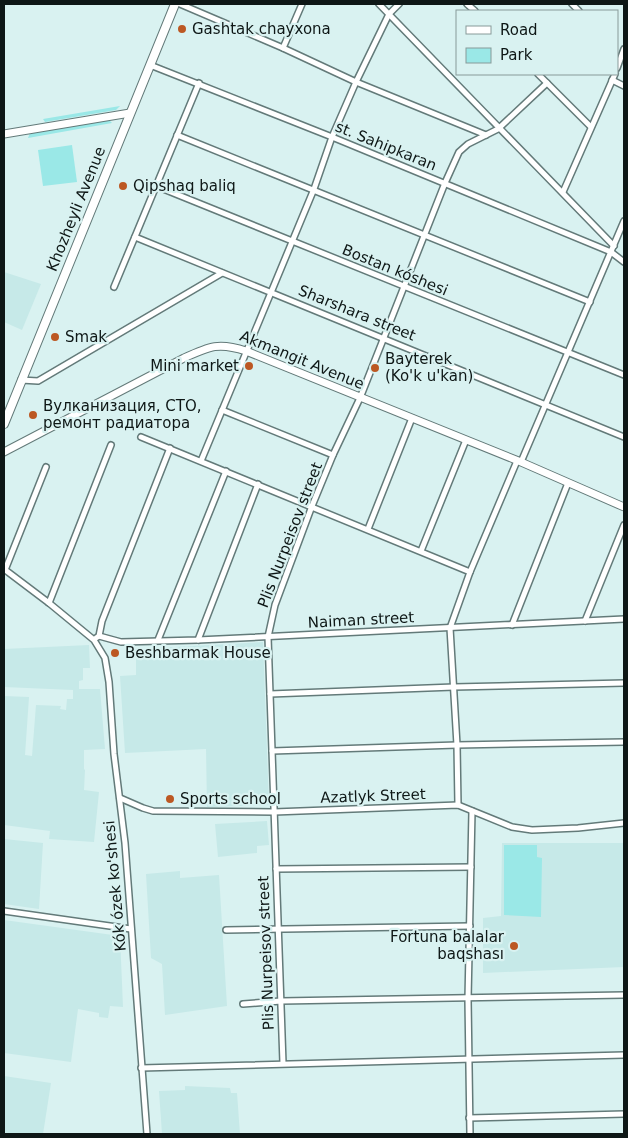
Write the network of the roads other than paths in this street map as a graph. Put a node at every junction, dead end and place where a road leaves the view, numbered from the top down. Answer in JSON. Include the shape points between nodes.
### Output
{"nodes":[{"id":1,"x":175,"y":4,"type":"edge"},
{"id":2,"x":180,"y":4,"type":"edge"},
{"id":3,"x":302,"y":4,"type":"edge"},
{"id":4,"x":379,"y":4,"type":"edge"},
{"id":5,"x":398,"y":4,"type":"edge"},
{"id":6,"x":389,"y":14,"type":"junction"},
{"id":7,"x":283,"y":48,"type":"junction"},
{"id":8,"x":624,"y":51,"type":"edge"},
{"id":9,"x":150,"y":65,"type":"junction"},
{"id":10,"x":618,"y":66,"type":"edge"},
{"id":11,"x":539,"y":75,"type":"edge"},
{"id":12,"x":614,"y":75,"type":"edge"},
{"id":13,"x":612,"y":80,"type":"junction"},
{"id":14,"x":356,"y":82,"type":"junction"},
{"id":15,"x":199,"y":83,"type":"junction"},
{"id":16,"x":547,"y":83,"type":"junction"},
{"id":17,"x":624,"y":86,"type":"edge"},
{"id":18,"x":130,"y":113,"type":"junction"},
{"id":19,"x":591,"y":127,"type":"junction"},
{"id":20,"x":498,"y":129,"type":"junction"},
{"id":21,"x":4,"y":134,"type":"edge"},
{"id":22,"x":177,"y":135,"type":"junction"},
{"id":23,"x":486,"y":135,"type":"junction"},
{"id":24,"x":332,"y":137,"type":"junction"},
{"id":25,"x":445,"y":183,"type":"junction"},
{"id":26,"x":156,"y":186,"type":"junction"},
{"id":27,"x":314,"y":189,"type":"junction"},
{"id":28,"x":563,"y":192,"type":"junction"},
{"id":29,"x":624,"y":221,"type":"edge"},
{"id":30,"x":424,"y":234,"type":"junction"},
{"id":31,"x":135,"y":237,"type":"junction"},
{"id":32,"x":292,"y":241,"type":"junction"},
{"id":33,"x":612,"y":249,"type":"junction"},
{"id":34,"x":624,"y":262,"type":"edge"},
{"id":35,"x":222,"y":273,"type":"junction"},
{"id":36,"x":114,"y":287,"type":"dead end"},
{"id":37,"x":404,"y":287,"type":"junction"},
{"id":38,"x":271,"y":292,"type":"junction"},
{"id":39,"x":590,"y":302,"type":"junction"},
{"id":40,"x":383,"y":338,"type":"junction"},
{"id":41,"x":246,"y":351,"type":"junction"},
{"id":42,"x":568,"y":353,"type":"junction"},
{"id":43,"x":624,"y":375,"type":"edge"},
{"id":44,"x":21,"y":380,"type":"junction"},
{"id":45,"x":360,"y":398,"type":"junction"},
{"id":46,"x":546,"y":404,"type":"junction"},
{"id":47,"x":222,"y":410,"type":"junction"},
{"id":48,"x":412,"y":418,"type":"junction"},
{"id":49,"x":4,"y":424,"type":"edge"},
{"id":50,"x":141,"y":437,"type":"dead end"},
{"id":51,"x":624,"y":437,"type":"edge"},
{"id":52,"x":466,"y":440,"type":"junction"},
{"id":53,"x":111,"y":445,"type":"dead end"},
{"id":54,"x":170,"y":448,"type":"junction"},
{"id":55,"x":4,"y":452,"type":"edge"},
{"id":56,"x":333,"y":455,"type":"junction"},
{"id":57,"x":201,"y":461,"type":"junction"},
{"id":58,"x":519,"y":462,"type":"junction"},
{"id":59,"x":46,"y":466,"type":"dead end"},
{"id":60,"x":226,"y":471,"type":"junction"},
{"id":61,"x":568,"y":483,"type":"junction"},
{"id":62,"x":258,"y":484,"type":"junction"},
{"id":63,"x":312,"y":506,"type":"junction"},
{"id":64,"x":624,"y":507,"type":"edge"},
{"id":65,"x":624,"y":526,"type":"edge"},
{"id":66,"x":368,"y":529,"type":"junction"},
{"id":67,"x":421,"y":551,"type":"junction"},
{"id":68,"x":5,"y":570,"type":"edge"},
{"id":69,"x":470,"y":572,"type":"junction"},
{"id":70,"x":49,"y":603,"type":"junction"},
{"id":71,"x":624,"y":619,"type":"edge"},
{"id":72,"x":585,"y":621,"type":"junction"},
{"id":73,"x":512,"y":625,"type":"junction"},
{"id":74,"x":450,"y":628,"type":"junction"},
{"id":75,"x":99,"y":636,"type":"junction"},
{"id":76,"x":268,"y":637,"type":"junction"},
{"id":77,"x":94,"y":640,"type":"junction"},
{"id":78,"x":158,"y":640,"type":"junction"},
{"id":79,"x":198,"y":640,"type":"junction"},
{"id":80,"x":624,"y":683,"type":"edge"},
{"id":81,"x":454,"y":687,"type":"junction"},
{"id":82,"x":270,"y":694,"type":"junction"},
{"id":83,"x":624,"y":742,"type":"edge"},
{"id":84,"x":457,"y":745,"type":"junction"},
{"id":85,"x":272,"y":751,"type":"junction"},
{"id":86,"x":120,"y":798,"type":"junction"},
{"id":87,"x":458,"y":805,"type":"junction"},
{"id":88,"x":472,"y":811,"type":"junction"},
{"id":89,"x":274,"y":812,"type":"junction"},
{"id":90,"x":624,"y":823,"type":"edge"},
{"id":91,"x":471,"y":867,"type":"junction"},
{"id":92,"x":276,"y":869,"type":"junction"},
{"id":93,"x":4,"y":911,"type":"edge"},
{"id":94,"x":470,"y":926,"type":"junction"},
{"id":95,"x":279,"y":928,"type":"junction"},
{"id":96,"x":131,"y":929,"type":"junction"},
{"id":97,"x":226,"y":930,"type":"dead end"},
{"id":98,"x":624,"y":995,"type":"edge"},
{"id":99,"x":468,"y":999,"type":"junction"},
{"id":100,"x":281,"y":1001,"type":"junction"},
{"id":101,"x":243,"y":1004,"type":"dead end"},
{"id":102,"x":624,"y":1055,"type":"edge"},
{"id":103,"x":469,"y":1059,"type":"junction"},
{"id":104,"x":283,"y":1063,"type":"junction"},
{"id":105,"x":141,"y":1068,"type":"junction"},
{"id":106,"x":624,"y":1114,"type":"edge"},
{"id":107,"x":469,"y":1118,"type":"junction"},
{"id":108,"x":147,"y":1134,"type":"edge"},
{"id":109,"x":470,"y":1134,"type":"edge"}],
"edges":[{"from":1,"to":9,"type":"main road","name":"Khozheyli Avenue"},
{"from":2,"to":7,"type":"street"},
{"from":3,"to":7,"type":"street"},
{"from":4,"to":6,"type":"street"},
{"from":5,"to":6,"type":"street"},
{"from":6,"to":14,"type":"street"},
{"from":6,"to":20,"type":"street"},
{"from":7,"to":14,"type":"street"},
{"from":8,"to":10,"type":"street"},
{"from":9,"to":15,"type":"street","name":"st. Sahipkaran"},
{"from":9,"to":18,"type":"main road","name":"Khozheyli Avenue"},
{"from":11,"to":16,"type":"street"},
{"from":12,"to":13,"type":"street"},
{"from":13,"to":17,"type":"street"},
{"from":13,"to":19,"type":"street"},
{"from":14,"to":23,"type":"street"},
{"from":14,"to":24,"type":"street"},
{"from":15,"to":22,"type":"street"},
{"from":15,"to":24,"type":"street","name":"st. Sahipkaran"},
{"from":16,"to":19,"type":"street"},
{"from":16,"to":20,"type":"street","name":"Plis Nurpeisov street"},
{"from":18,"to":21,"type":"street"},
{"from":18,"to":44,"type":"main road","name":"Khozheyli Avenue"},
{"from":19,"to":28,"type":"street"},
{"from":20,"to":23,"type":"street","name":"Plis Nurpeisov street"},
{"from":20,"to":28,"type":"street"},
{"from":22,"to":26,"type":"street"},
{"from":22,"to":27,"type":"street"},
{"from":23,"to":25,"type":"street","name":"Plis Nurpeisov street","via":[[459,152]]},
{"from":24,"to":25,"type":"street","name":"st. Sahipkaran"},
{"from":24,"to":27,"type":"street"},
{"from":25,"to":30,"type":"street","name":"Plis Nurpeisov street"},
{"from":25,"to":33,"type":"street","name":"st. Sahipkaran"},
{"from":26,"to":31,"type":"street"},
{"from":26,"to":32,"type":"street","name":"Bostan kóshesi"},
{"from":27,"to":30,"type":"street"},
{"from":27,"to":32,"type":"street"},
{"from":28,"to":33,"type":"street"},
{"from":29,"to":33,"type":"street"},
{"from":30,"to":37,"type":"street","name":"Plis Nurpeisov street"},
{"from":30,"to":39,"type":"street"},
{"from":31,"to":35,"type":"street","name":"Sharshara street"},
{"from":31,"to":36,"type":"street"},
{"from":32,"to":37,"type":"street","name":"Bostan kóshesi"},
{"from":32,"to":38,"type":"street"},
{"from":33,"to":34,"type":"street"},
{"from":33,"to":39,"type":"street"},
{"from":35,"to":38,"type":"street","name":"Sharshara street"},
{"from":35,"to":44,"type":"street","via":[[38,380]]},
{"from":37,"to":40,"type":"street","name":"Plis Nurpeisov street"},
{"from":37,"to":42,"type":"street","name":"Bostan kóshesi"},
{"from":38,"to":40,"type":"street","name":"Sharshara street"},
{"from":38,"to":41,"type":"street"},
{"from":39,"to":42,"type":"street"},
{"from":40,"to":45,"type":"street","name":"Plis Nurpeisov street"},
{"from":40,"to":46,"type":"street","name":"Sharshara street"},
{"from":41,"to":45,"type":"street","name":"Akmangit Avenue"},
{"from":41,"to":47,"type":"street"},
{"from":41,"to":55,"type":"street","name":"Akmangit Avenue","via":[[228,345],[198,351]]},
{"from":42,"to":43,"type":"street","name":"Bostan kóshesi"},
{"from":42,"to":46,"type":"street"},
{"from":44,"to":49,"type":"main road","name":"Khozheyli Avenue"},
{"from":45,"to":48,"type":"street","name":"Akmangit Avenue"},
{"from":45,"to":56,"type":"street","name":"Plis Nurpeisov street"},
{"from":46,"to":51,"type":"street","name":"Sharshara street"},
{"from":46,"to":58,"type":"street"},
{"from":47,"to":56,"type":"street"},
{"from":47,"to":57,"type":"street"},
{"from":48,"to":52,"type":"street","name":"Akmangit Avenue"},
{"from":48,"to":66,"type":"street"},
{"from":50,"to":54,"type":"street"},
{"from":52,"to":58,"type":"street","name":"Akmangit Avenue"},
{"from":52,"to":67,"type":"street"},
{"from":53,"to":70,"type":"street"},
{"from":54,"to":57,"type":"street"},
{"from":54,"to":75,"type":"street"},
{"from":56,"to":63,"type":"street","name":"Plis Nurpeisov street"},
{"from":57,"to":60,"type":"street"},
{"from":58,"to":61,"type":"street","name":"Akmangit Avenue"},
{"from":58,"to":69,"type":"street"},
{"from":59,"to":68,"type":"street"},
{"from":60,"to":62,"type":"street"},
{"from":60,"to":78,"type":"street"},
{"from":61,"to":64,"type":"street","name":"Akmangit Avenue"},
{"from":61,"to":73,"type":"street"},
{"from":62,"to":63,"type":"street"},
{"from":62,"to":79,"type":"street"},
{"from":63,"to":66,"type":"street"},
{"from":63,"to":76,"type":"street","name":"Plis Nurpeisov street","via":[[275,605]]},
{"from":65,"to":72,"type":"street"},
{"from":66,"to":67,"type":"street"},
{"from":67,"to":69,"type":"street"},
{"from":68,"to":70,"type":"street"},
{"from":69,"to":74,"type":"street"},
{"from":70,"to":77,"type":"street"},
{"from":71,"to":72,"type":"street","name":"Naiman street"},
{"from":72,"to":73,"type":"street","name":"Naiman street"},
{"from":73,"to":74,"type":"street","name":"Naiman street"},
{"from":74,"to":76,"type":"street","name":"Naiman street"},
{"from":74,"to":81,"type":"street"},
{"from":75,"to":77,"type":"street"},
{"from":75,"to":78,"type":"street","name":"Naiman street","via":[[121,642]]},
{"from":76,"to":79,"type":"street","name":"Naiman street"},
{"from":76,"to":82,"type":"street","name":"Plis Nurpeisov street"},
{"from":77,"to":86,"type":"street","name":"Kók ózek ko'shesi","via":[[108,670]]},
{"from":78,"to":79,"type":"street","name":"Naiman street"},
{"from":80,"to":81,"type":"street"},
{"from":81,"to":82,"type":"street"},
{"from":81,"to":84,"type":"street"},
{"from":82,"to":85,"type":"street","name":"Plis Nurpeisov street"},
{"from":83,"to":84,"type":"street"},
{"from":84,"to":85,"type":"street"},
{"from":84,"to":87,"type":"street"},
{"from":85,"to":89,"type":"street","name":"Plis Nurpeisov street"},
{"from":86,"to":89,"type":"street","name":"Azatlyk Street","via":[[153,811]]},
{"from":86,"to":96,"type":"street","name":"Kók ózek ko'shesi"},
{"from":87,"to":88,"type":"street","name":"Azatlyk Street"},
{"from":87,"to":89,"type":"street","name":"Azatlyk Street"},
{"from":88,"to":90,"type":"street","name":"Azatlyk Street","via":[[512,827],[532,830]]},
{"from":88,"to":91,"type":"street"},
{"from":89,"to":92,"type":"street","name":"Plis Nurpeisov street"},
{"from":91,"to":92,"type":"street"},
{"from":91,"to":94,"type":"street"},
{"from":92,"to":95,"type":"street","name":"Plis Nurpeisov street"},
{"from":93,"to":96,"type":"street"},
{"from":94,"to":95,"type":"street"},
{"from":94,"to":99,"type":"street"},
{"from":95,"to":97,"type":"street"},
{"from":95,"to":100,"type":"street","name":"Plis Nurpeisov street"},
{"from":96,"to":105,"type":"street","name":"Kók ózek ko'shesi"},
{"from":98,"to":99,"type":"street"},
{"from":99,"to":100,"type":"street"},
{"from":99,"to":103,"type":"street"},
{"from":100,"to":101,"type":"street"},
{"from":100,"to":104,"type":"street","name":"Plis Nurpeisov street"},
{"from":102,"to":103,"type":"street"},
{"from":103,"to":104,"type":"street"},
{"from":103,"to":107,"type":"street"},
{"from":104,"to":105,"type":"street"},
{"from":105,"to":108,"type":"street","name":"Kók ózek ko'shesi"},
{"from":106,"to":107,"type":"street"},
{"from":107,"to":109,"type":"street"}]}
